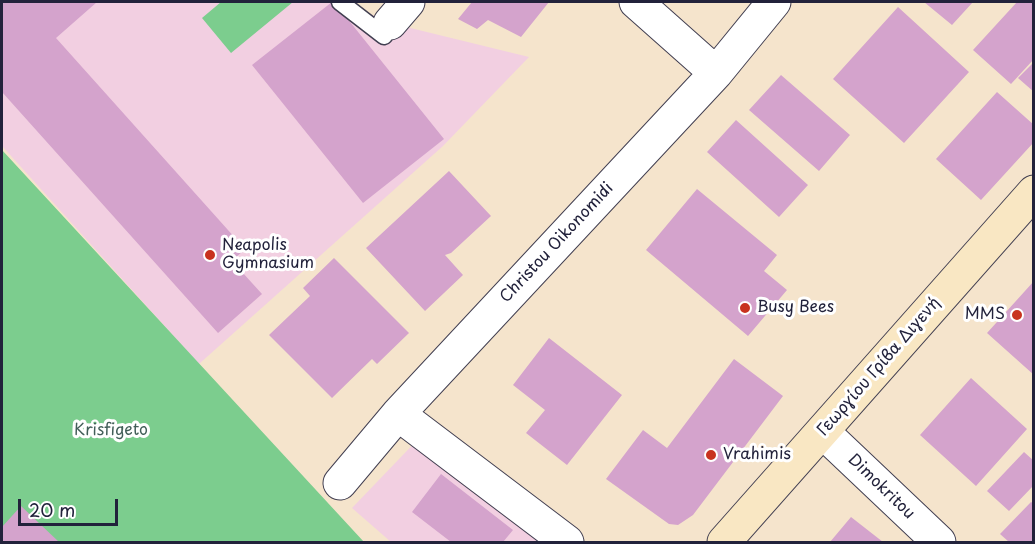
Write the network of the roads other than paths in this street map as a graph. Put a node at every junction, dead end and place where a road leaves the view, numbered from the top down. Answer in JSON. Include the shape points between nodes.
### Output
{"nodes":[{"id":1,"x":340,"y":2,"type":"edge"},
{"id":2,"x":636,"y":2,"type":"edge"},
{"id":3,"x":774,"y":2,"type":"edge"},
{"id":4,"x":399,"y":12,"type":"edge"},
{"id":5,"x":716,"y":73,"type":"junction"},
{"id":6,"x":1034,"y":192,"type":"edge"},
{"id":7,"x":398,"y":414,"type":"junction"},
{"id":8,"x":823,"y":432,"type":"junction"},
{"id":9,"x":340,"y":483,"type":"dead end"},
{"id":10,"x":567,"y":543,"type":"edge"},
{"id":11,"x":724,"y":543,"type":"edge"},
{"id":12,"x":939,"y":543,"type":"edge"}],
"edges":[{"from":1,"to":4,"type":"lane","via":[[384,36]]},
{"from":2,"to":5,"type":"street"},
{"from":3,"to":5,"type":"street","name":"Christou Oikonomidi"},
{"from":5,"to":7,"type":"street","name":"Christou Oikonomidi"},
{"from":6,"to":8,"type":"main road","name":"Γεωργίου Γρίβα Διγενή"},
{"from":7,"to":9,"type":"street","name":"Christou Oikonomidi"},
{"from":7,"to":10,"type":"street"},
{"from":8,"to":11,"type":"main road","name":"Γεωργίου Γρίβα Διγενή"},
{"from":8,"to":12,"type":"street","name":"Dimokritou"}]}
